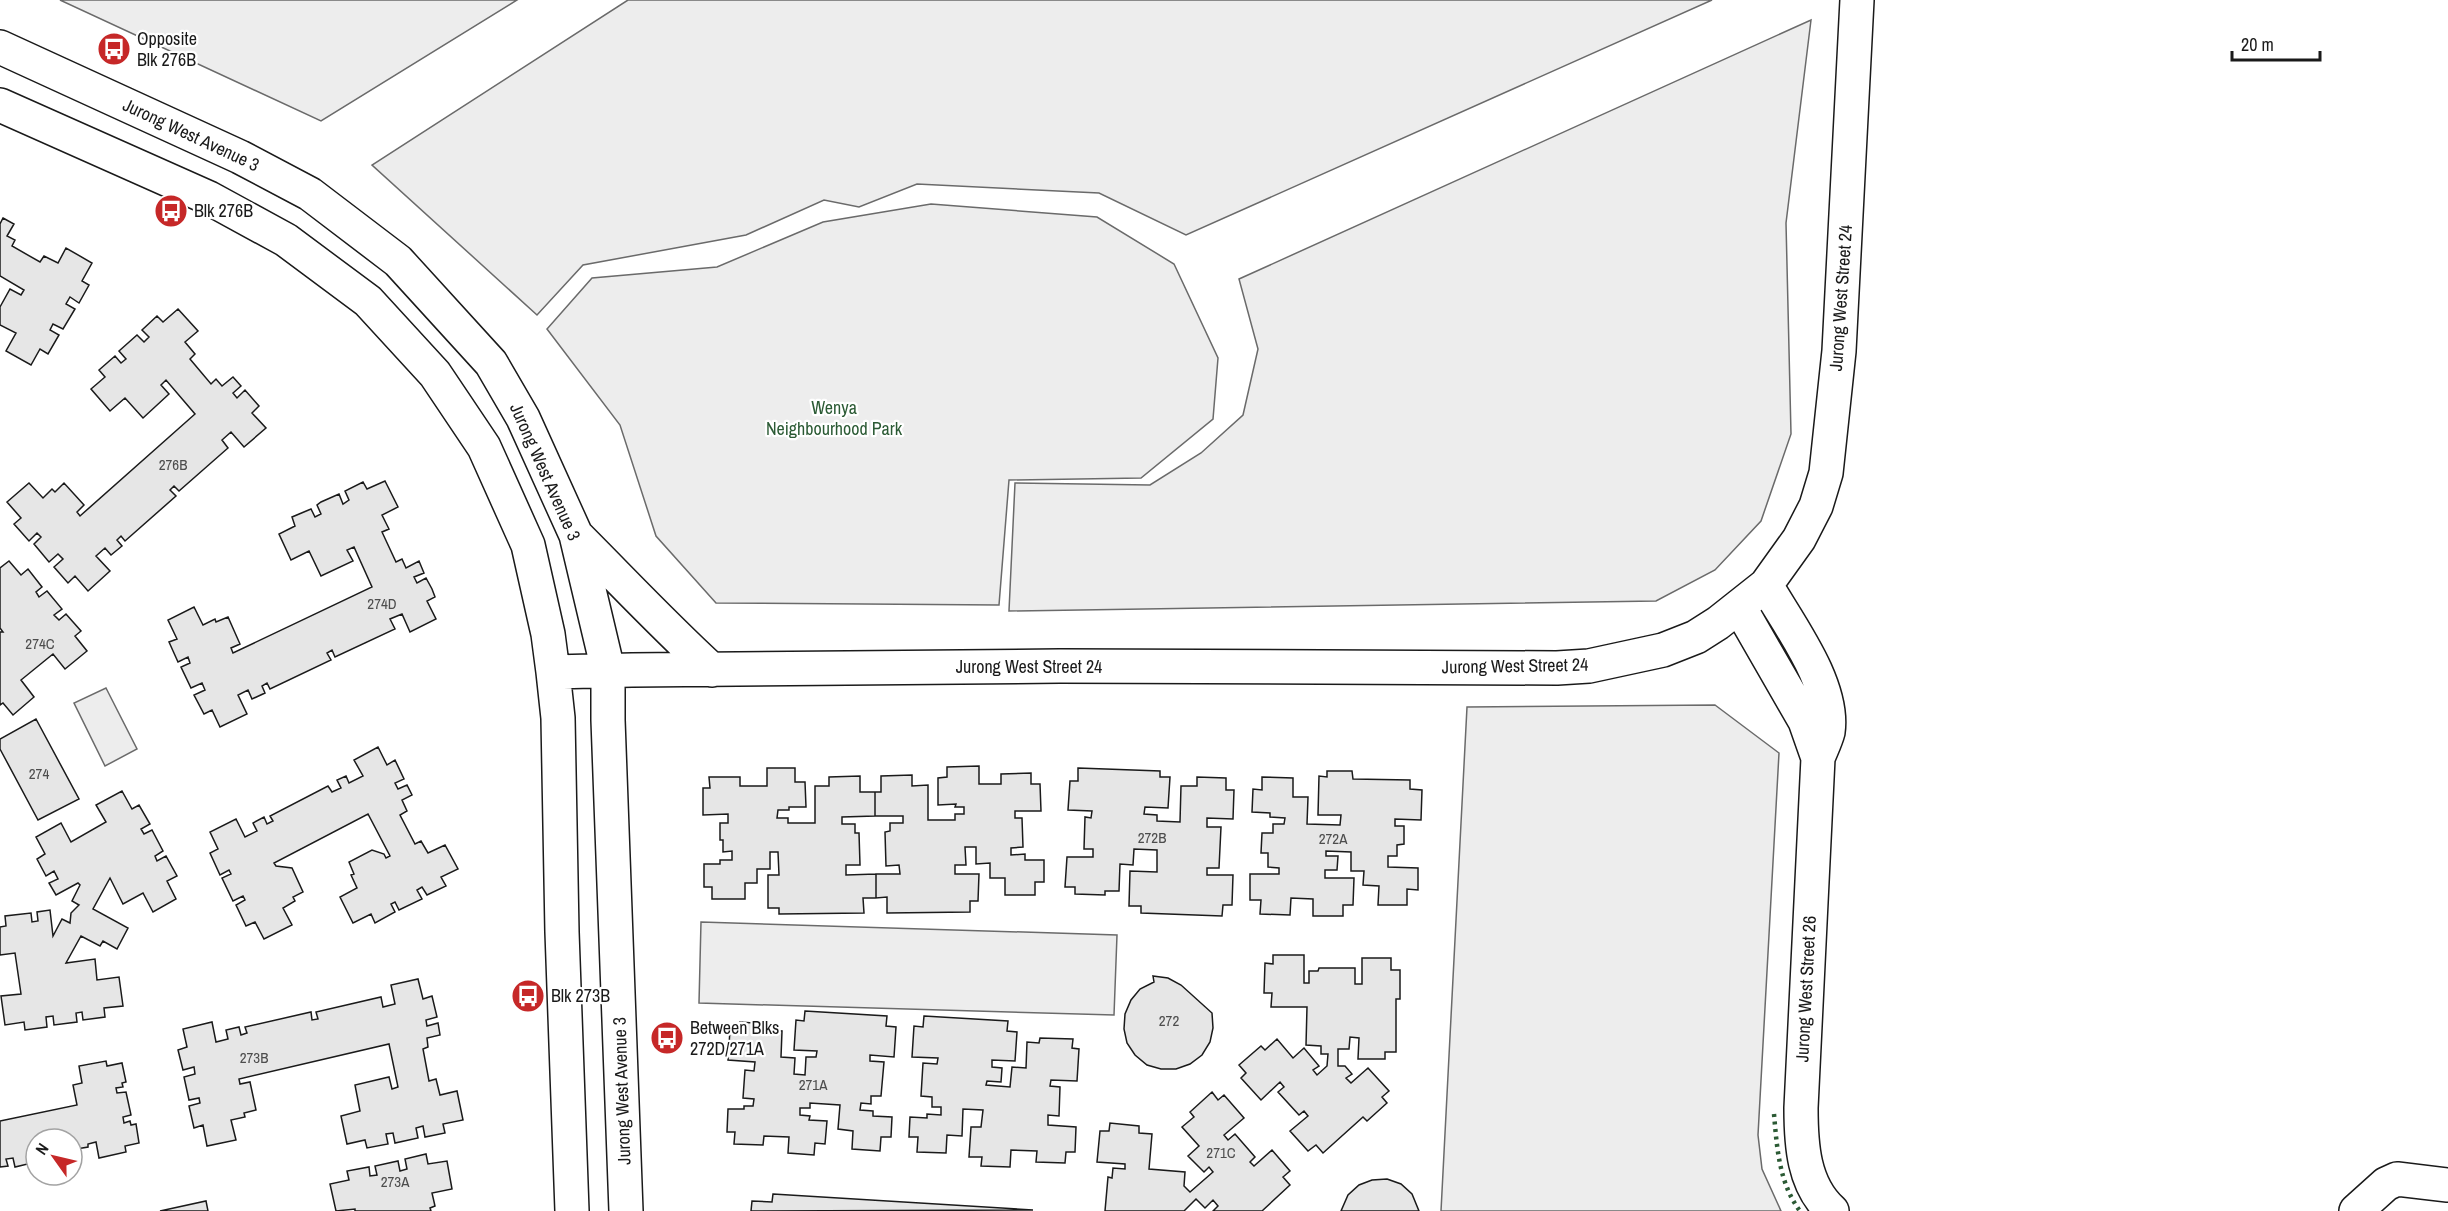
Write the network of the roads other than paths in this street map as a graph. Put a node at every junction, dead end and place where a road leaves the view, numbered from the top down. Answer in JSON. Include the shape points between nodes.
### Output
{"nodes":[{"id":1,"x":1857,"y":0,"type":"edge"},
{"id":2,"x":0,"y":47,"type":"edge"},
{"id":3,"x":0,"y":105,"type":"edge"},
{"id":4,"x":576,"y":535,"type":"junction"},
{"id":5,"x":1766,"y":585,"type":"junction"},
{"id":6,"x":1740,"y":608,"type":"junction"},
{"id":7,"x":609,"y":670,"type":"junction"},
{"id":8,"x":712,"y":670,"type":"junction"},
{"id":9,"x":553,"y":672,"type":"junction"},
{"id":10,"x":1818,"y":758,"type":"junction"},
{"id":11,"x":2448,"y":1185,"type":"edge"},
{"id":12,"x":572,"y":1211,"type":"edge"},
{"id":13,"x":626,"y":1211,"type":"edge"},
{"id":14,"x":1832,"y":1211,"type":"edge"},
{"id":15,"x":2356,"y":1211,"type":"edge"}],
"edges":[{"from":1,"to":5,"type":"street","name":"Jurong West Street 24","via":[[1839,351],[1826,473],[1816,506],[1799,539]]},
{"from":2,"to":4,"type":"street","name":"Jurong West Avenue 3","via":[[284,180],[310,194],[398,261],[491,363],[523,418]]},
{"from":3,"to":9,"type":"street","via":[[228,209],[286,240],[368,301],[435,374],[484,447],[528,544]]},
{"from":4,"to":7,"type":"street","name":"Jurong West Avenue 3"},
{"from":4,"to":8,"type":"street"},
{"from":5,"to":6,"type":"street","name":"Jurong West Street 24"},
{"from":5,"to":10,"type":"street","name":"Jurong West Street 26","via":[[1824,690],[1828,733]]},
{"from":6,"to":8,"type":"street","name":"Jurong West Street 24","via":[[1696,637],[1663,650],[1589,666]]},
{"from":6,"to":10,"type":"street","name":"Jurong West Street 26","via":[[1801,713]]},
{"from":7,"to":8,"type":"street","name":"Jurong West Street 24"},
{"from":7,"to":9,"type":"street","name":"Jurong West Street 24"},
{"from":7,"to":13,"type":"street","name":"Jurong West Avenue 3"},
{"from":9,"to":12,"type":"street","via":[[558,718]]},
{"from":10,"to":14,"type":"street","name":"Jurong West Street 26","via":[[1802,1151],[1810,1180]]},
{"from":11,"to":15,"type":"street","via":[[2397,1179]]}]}
